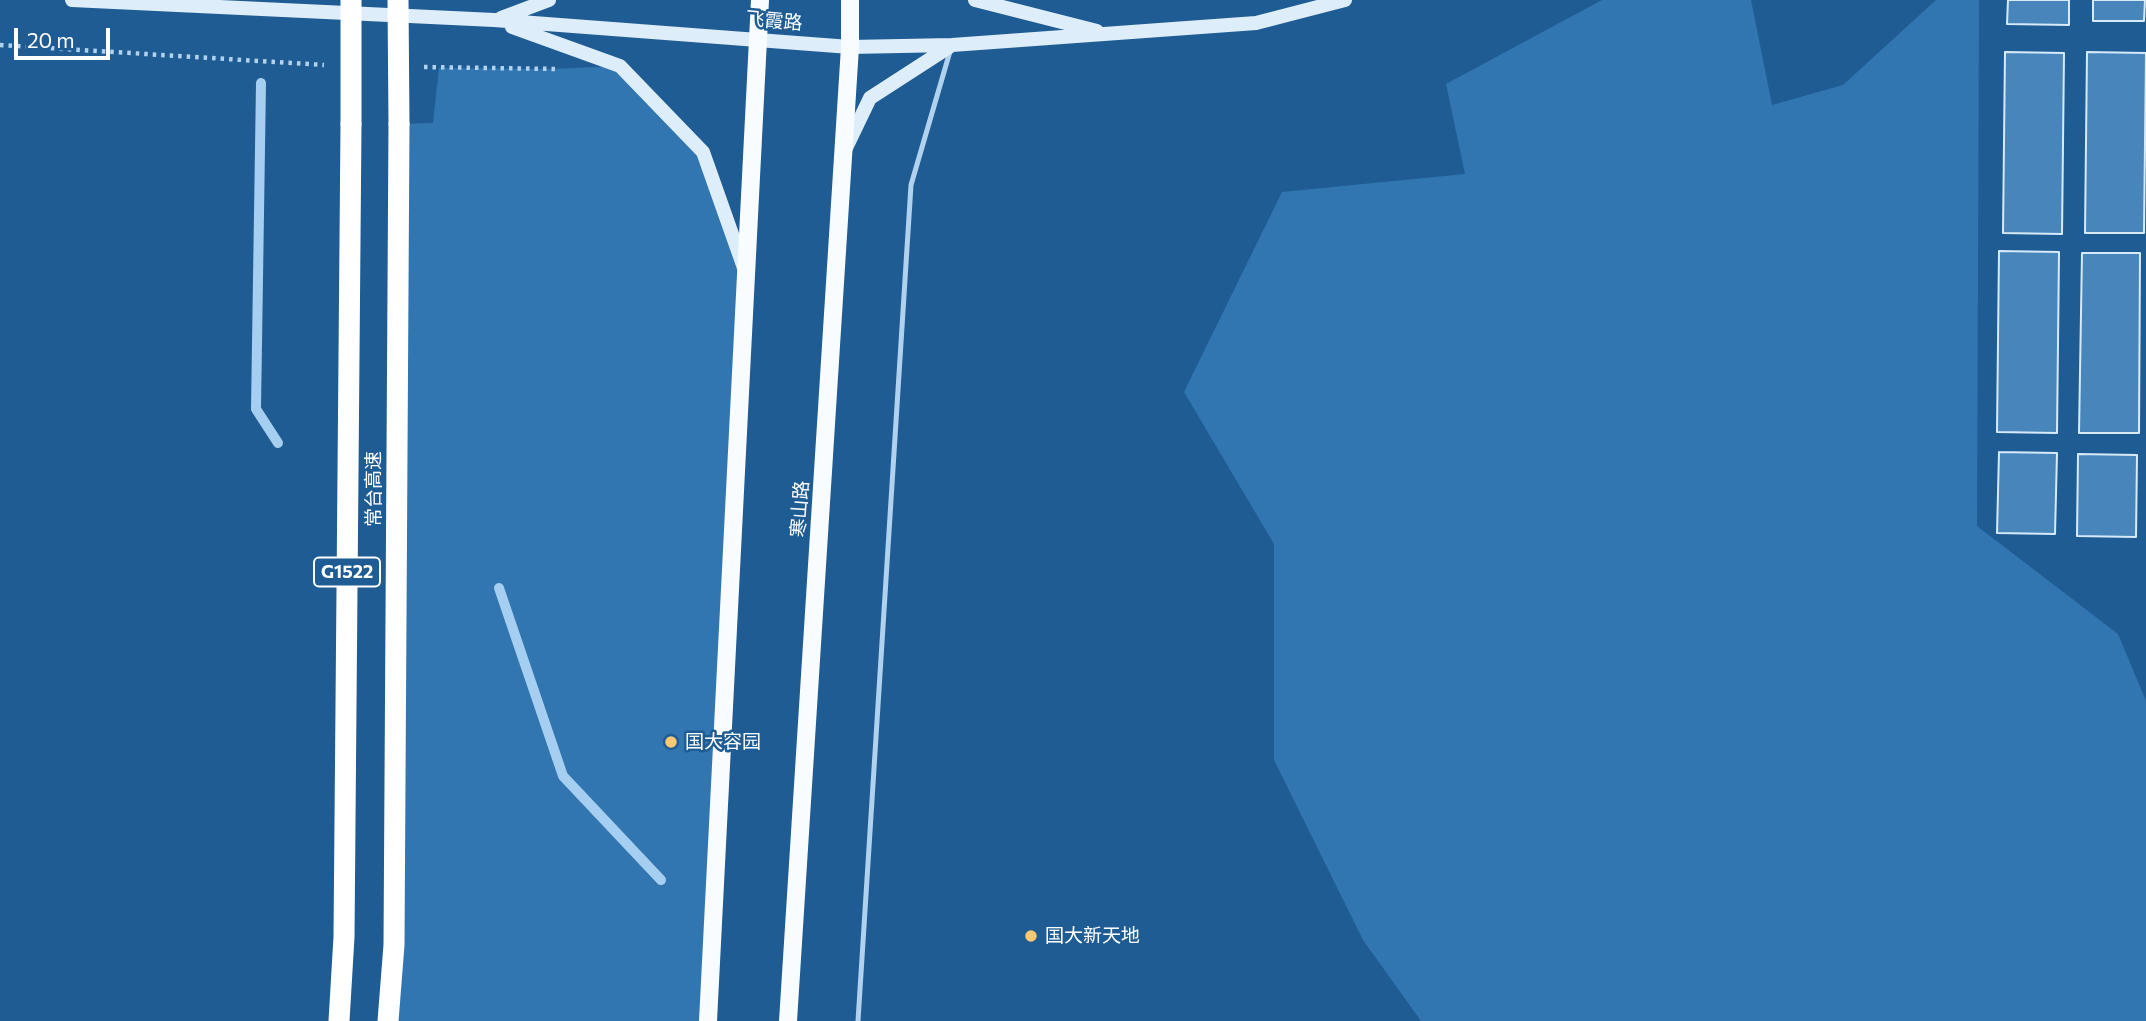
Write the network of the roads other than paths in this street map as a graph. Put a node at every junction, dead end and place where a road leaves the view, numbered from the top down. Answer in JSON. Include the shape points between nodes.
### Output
{"nodes":[{"id":1,"x":72,"y":0,"type":"edge"},
{"id":2,"x":351,"y":0,"type":"edge"},
{"id":3,"x":398,"y":0,"type":"edge"},
{"id":4,"x":549,"y":0,"type":"edge"},
{"id":5,"x":760,"y":0,"type":"edge"},
{"id":6,"x":850,"y":0,"type":"edge"},
{"id":7,"x":975,"y":0,"type":"edge"},
{"id":8,"x":1345,"y":0,"type":"edge"},
{"id":9,"x":494,"y":20,"type":"junction"},
{"id":10,"x":1112,"y":34,"type":"junction"},
{"id":11,"x":759,"y":39,"type":"junction"},
{"id":12,"x":952,"y":45,"type":"junction"},
{"id":13,"x":850,"y":47,"type":"junction"},
{"id":14,"x":843,"y":154,"type":"junction"},
{"id":15,"x":747,"y":275,"type":"junction"},
{"id":16,"x":339,"y":1021,"type":"edge"},
{"id":17,"x":388,"y":1021,"type":"edge"},
{"id":18,"x":708,"y":1021,"type":"edge"},
{"id":19,"x":789,"y":1021,"type":"edge"},
{"id":20,"x":858,"y":1021,"type":"edge"}],
"edges":[{"from":1,"to":9,"type":"main road","name":"飞霞路"},
{"from":2,"to":16,"type":"highway","name":"常台高速","number":"G1522","bridge":true,"via":[[344,937]]},
{"from":3,"to":17,"type":"highway","name":"常台高速","number":"G1522","bridge":true,"via":[[394,945]]},
{"from":4,"to":9,"type":"main road"},
{"from":5,"to":11,"type":"main road"},
{"from":6,"to":13,"type":"main road","name":"寒山路"},
{"from":7,"to":10,"type":"main road"},
{"from":8,"to":10,"type":"main road","name":"飞霞路","via":[[1256,23]]},
{"from":9,"to":11,"type":"main road","name":"飞霞路"},
{"from":9,"to":15,"type":"main road","via":[[620,66],[703,152]]},
{"from":10,"to":12,"type":"main road","name":"飞霞路"},
{"from":11,"to":13,"type":"main road","name":"飞霞路"},
{"from":11,"to":15,"type":"main road"},
{"from":12,"to":13,"type":"main road","name":"飞霞路"},
{"from":12,"to":14,"type":"main road","via":[[870,98]]},
{"from":12,"to":20,"type":"lane","via":[[911,185]]},
{"from":13,"to":14,"type":"main road","name":"寒山路"},
{"from":14,"to":19,"type":"main road","name":"寒山路"},
{"from":15,"to":18,"type":"main road"}]}
